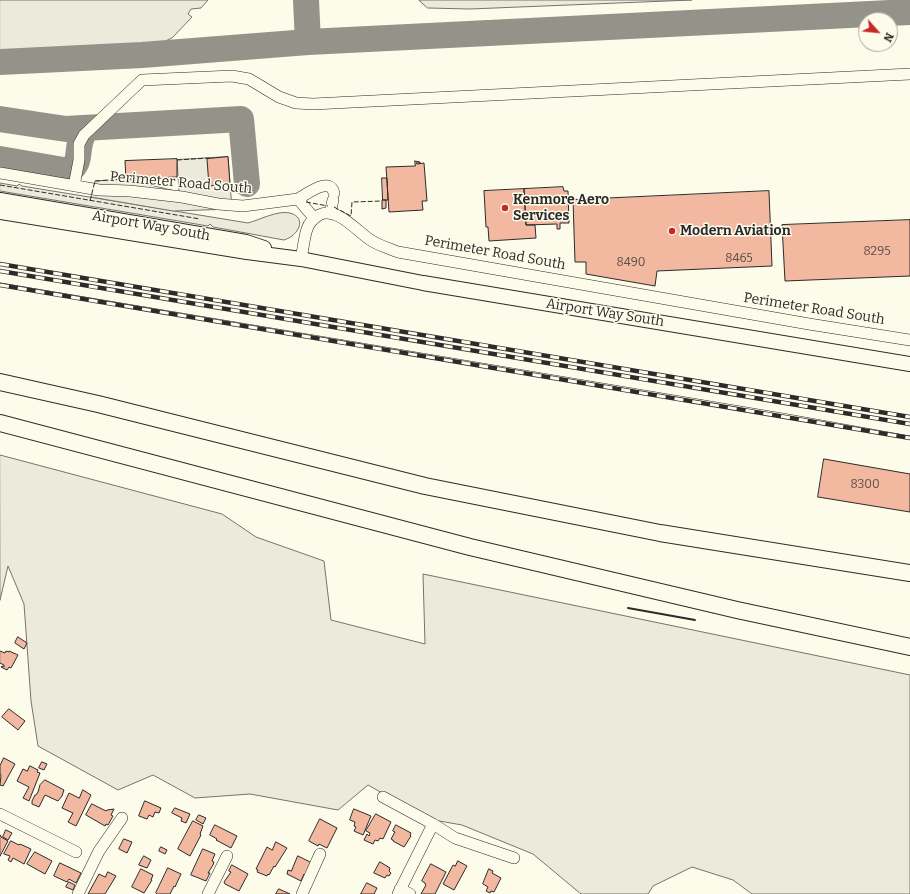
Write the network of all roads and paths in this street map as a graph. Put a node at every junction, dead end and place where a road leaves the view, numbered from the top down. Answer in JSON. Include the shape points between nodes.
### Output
{"nodes":[{"id":1,"x":910,"y":74,"type":"edge"},
{"id":2,"x":0,"y":172,"type":"edge"},
{"id":3,"x":74,"y":186,"type":"junction"},
{"id":4,"x":298,"y":199,"type":"junction"},
{"id":5,"x":0,"y":200,"type":"edge"},
{"id":6,"x":0,"y":212,"type":"edge"},
{"id":7,"x":330,"y":212,"type":"junction"},
{"id":8,"x":314,"y":218,"type":"junction"},
{"id":9,"x":301,"y":259,"type":"junction"},
{"id":10,"x":0,"y":277,"type":"edge"},
{"id":11,"x":910,"y":340,"type":"edge"},
{"id":12,"x":910,"y":364,"type":"edge"},
{"id":13,"x":0,"y":382,"type":"edge"},
{"id":14,"x":0,"y":423,"type":"edge"},
{"id":15,"x":910,"y":430,"type":"edge"},
{"id":16,"x":910,"y":573,"type":"edge"},
{"id":17,"x":910,"y":647,"type":"edge"},
{"id":18,"x":383,"y":797,"type":"dead end"},
{"id":19,"x":0,"y":814,"type":"edge"},
{"id":20,"x":122,"y":818,"type":"dead end"},
{"id":21,"x":432,"y":824,"type":"junction"},
{"id":22,"x":76,"y":852,"type":"dead end"},
{"id":23,"x":320,"y":854,"type":"dead end"},
{"id":24,"x":227,"y":856,"type":"dead end"},
{"id":25,"x":514,"y":858,"type":"dead end"},
{"id":26,"x":403,"y":892,"type":"edge"},
{"id":27,"x":78,"y":894,"type":"edge"},
{"id":28,"x":208,"y":894,"type":"edge"},
{"id":29,"x":302,"y":894,"type":"edge"}],
"edges":[{"from":1,"to":3,"type":"street","via":[[313,104],[296,103],[279,97],[249,79],[232,76],[142,80],[84,135],[79,144]]},
{"from":2,"to":3,"type":"street","name":"Perimeter Road South"},
{"from":3,"to":4,"type":"street","name":"Perimeter Road South","via":[[243,206]]},
{"from":4,"to":7,"type":"street","via":[[324,185],[330,186],[333,196]]},
{"from":4,"to":8,"type":"street"},
{"from":5,"to":9,"type":"main road","name":"Airport Way South","via":[[246,242]]},
{"from":6,"to":9,"type":"main road","name":"Airport Way South"},
{"from":7,"to":8,"type":"street"},
{"from":7,"to":11,"type":"street","name":"Perimeter Road South","via":[[370,240],[398,252]]},
{"from":8,"to":9,"type":"street","via":[[307,228]]},
{"from":9,"to":12,"type":"main road","name":"Airport Way South","via":[[423,283]]},
{"from":10,"to":15,"type":"street"},
{"from":13,"to":16,"type":"highway","via":[[425,486],[660,533]]},
{"from":14,"to":17,"type":"highway","via":[[470,547],[738,610]]},
{"from":18,"to":21,"type":"street"},
{"from":19,"to":22,"type":"street"},
{"from":20,"to":27,"type":"street","via":[[99,851]]},
{"from":21,"to":25,"type":"street","via":[[455,838]]},
{"from":21,"to":26,"type":"street"},
{"from":23,"to":29,"type":"street"},
{"from":24,"to":28,"type":"street"}]}
